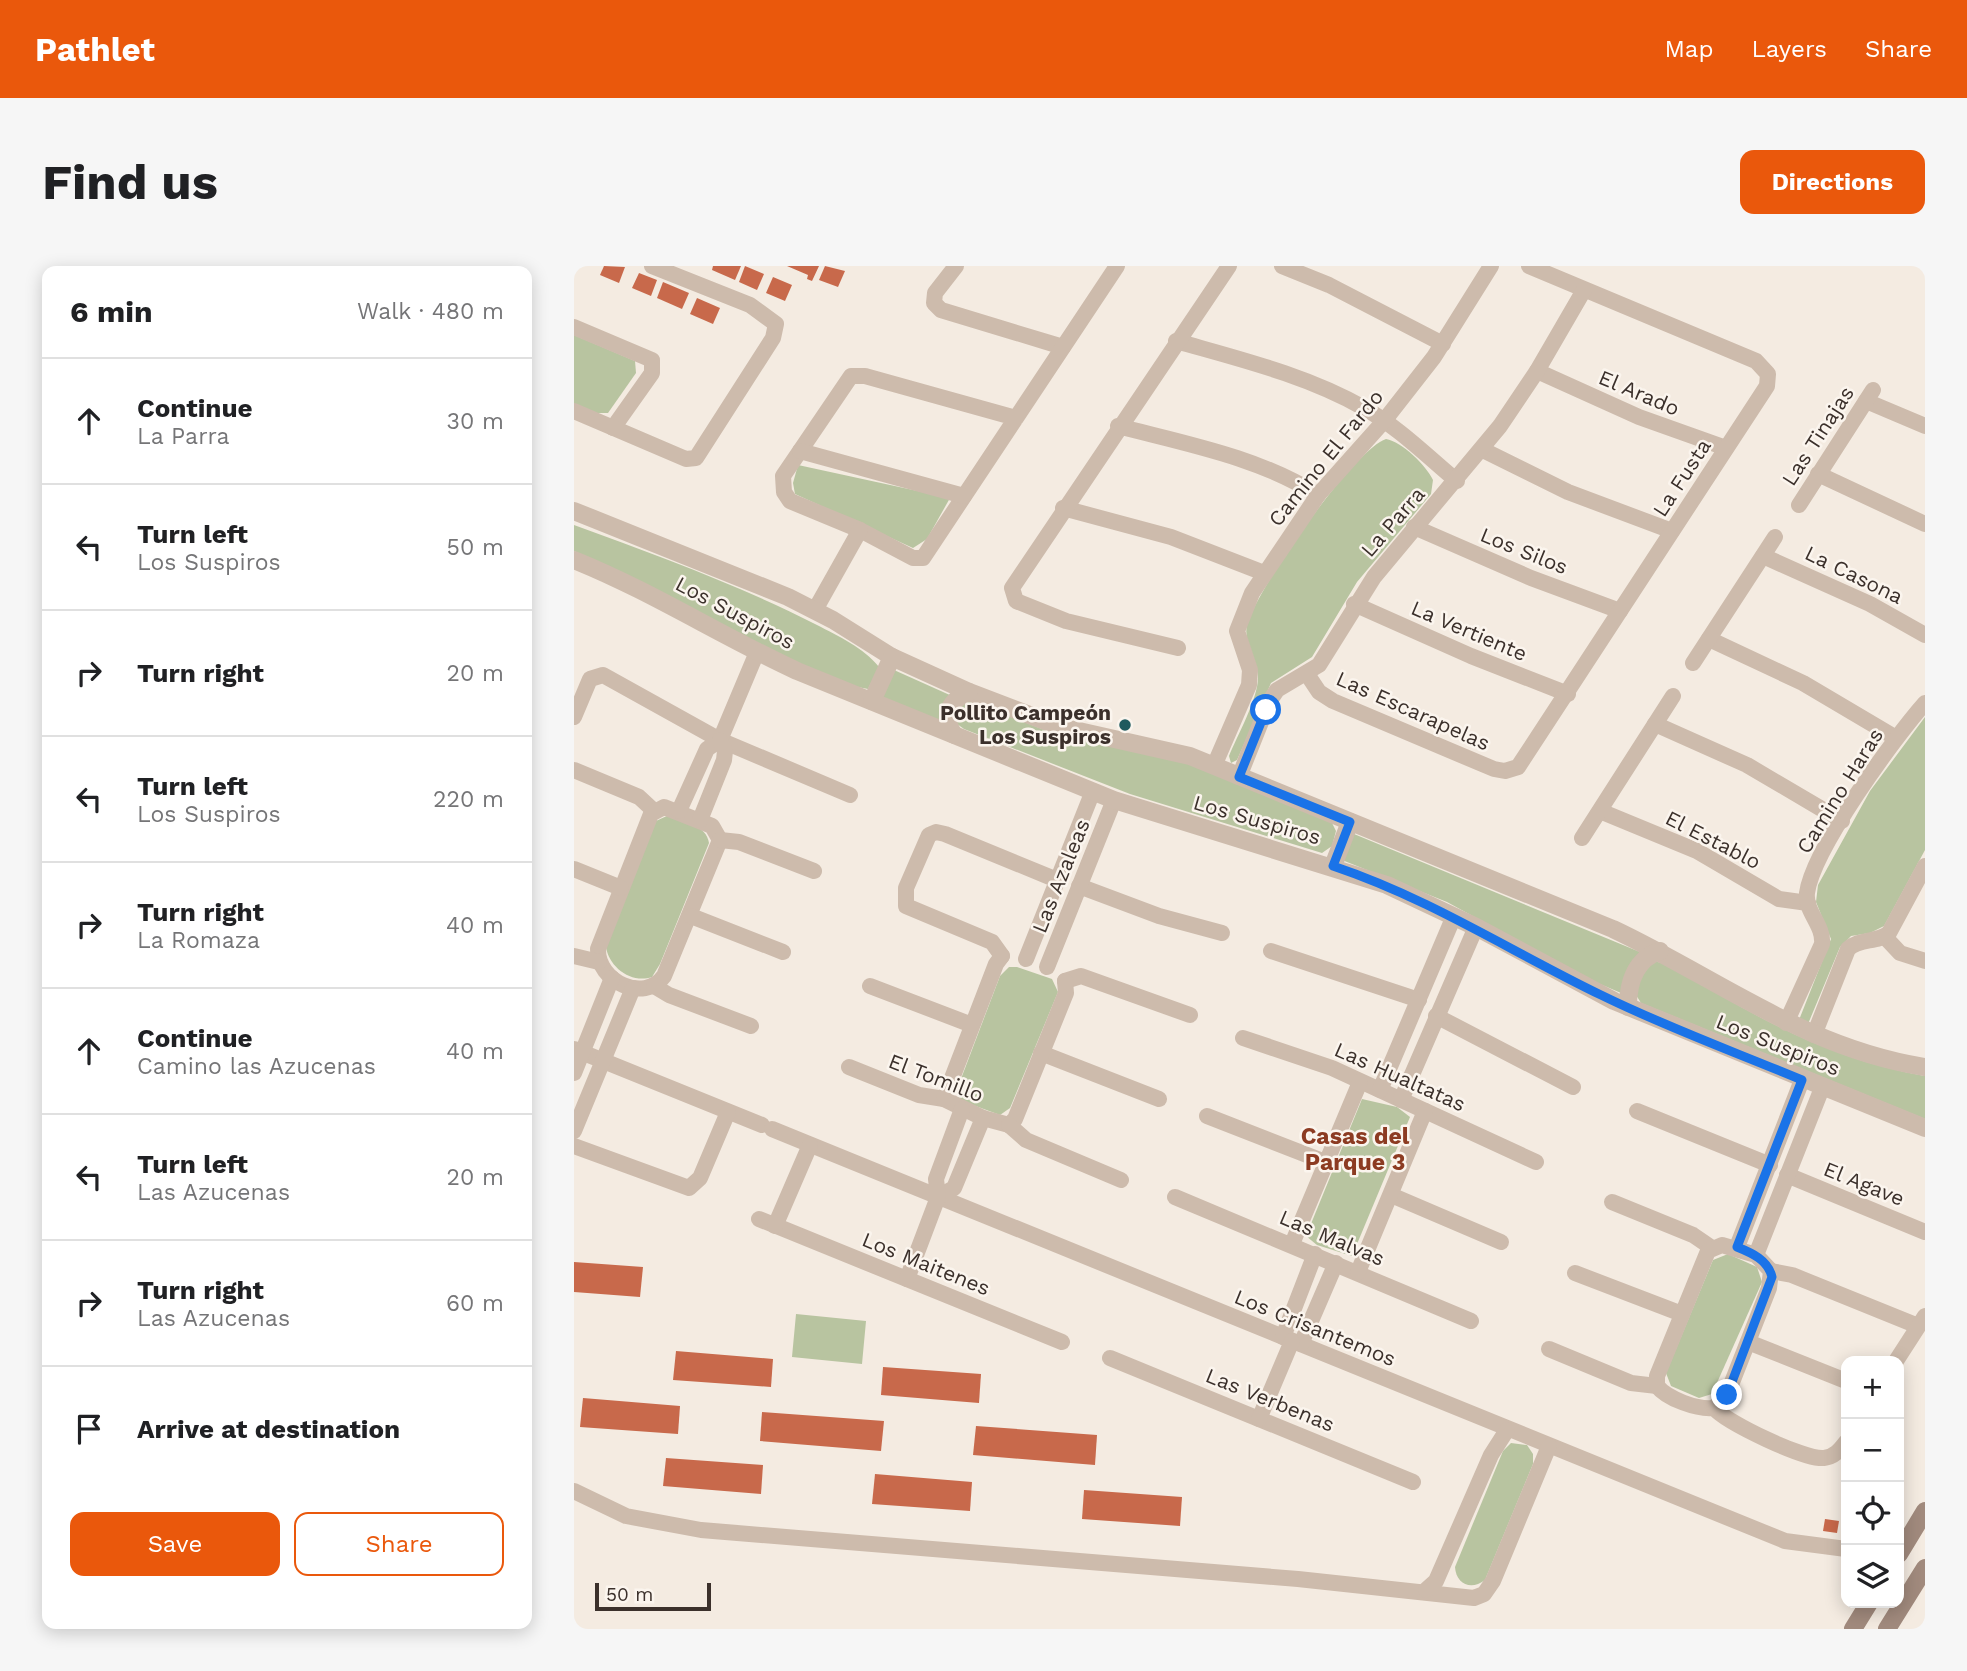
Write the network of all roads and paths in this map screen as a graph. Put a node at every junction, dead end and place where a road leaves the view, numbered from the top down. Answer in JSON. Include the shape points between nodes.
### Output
{"nodes":[{"id":1,"x":652,"y":266,"type":"edge"},
{"id":2,"x":956,"y":266,"type":"edge"},
{"id":3,"x":1229,"y":266,"type":"edge"},
{"id":4,"x":1282,"y":266,"type":"edge"},
{"id":5,"x":1491,"y":266,"type":"edge"},
{"id":6,"x":1529,"y":266,"type":"edge"},
{"id":7,"x":1111,"y":267,"type":"edge"},
{"id":8,"x":1584,"y":290,"type":"junction"},
{"id":9,"x":574,"y":327,"type":"edge"},
{"id":10,"x":1176,"y":341,"type":"junction"},
{"id":11,"x":1443,"y":344,"type":"junction"},
{"id":12,"x":1063,"y":347,"type":"junction"},
{"id":13,"x":1537,"y":371,"type":"junction"},
{"id":14,"x":574,"y":411,"type":"edge"},
{"id":15,"x":1016,"y":418,"type":"junction"},
{"id":16,"x":1384,"y":421,"type":"junction"},
{"id":17,"x":1118,"y":426,"type":"junction"},
{"id":18,"x":1925,"y":426,"type":"edge"},
{"id":19,"x":613,"y":428,"type":"junction"},
{"id":20,"x":1726,"y":448,"type":"junction"},
{"id":21,"x":1483,"y":450,"type":"junction"},
{"id":22,"x":800,"y":451,"type":"junction"},
{"id":23,"x":1818,"y":474,"type":"junction"},
{"id":24,"x":1457,"y":481,"type":"junction"},
{"id":25,"x":1318,"y":495,"type":"junction"},
{"id":26,"x":964,"y":496,"type":"junction"},
{"id":27,"x":1799,"y":505,"type":"dead end"},
{"id":28,"x":1063,"y":508,"type":"junction"},
{"id":29,"x":574,"y":511,"type":"edge"},
{"id":30,"x":1925,"y":524,"type":"edge"},
{"id":31,"x":1414,"y":527,"type":"junction"},
{"id":32,"x":860,"y":530,"type":"junction"},
{"id":33,"x":1672,"y":531,"type":"junction"},
{"id":34,"x":1776,"y":537,"type":"dead end"},
{"id":35,"x":1763,"y":556,"type":"junction"},
{"id":36,"x":574,"y":560,"type":"edge"},
{"id":37,"x":1264,"y":573,"type":"junction"},
{"id":38,"x":1354,"y":604,"type":"junction"},
{"id":39,"x":815,"y":610,"type":"junction"},
{"id":40,"x":1620,"y":611,"type":"junction"},
{"id":41,"x":1925,"y":635,"type":"edge"},
{"id":42,"x":1709,"y":639,"type":"junction"},
{"id":43,"x":1178,"y":648,"type":"dead end"},
{"id":44,"x":757,"y":652,"type":"junction"},
{"id":45,"x":892,"y":657,"type":"junction"},
{"id":46,"x":1693,"y":663,"type":"dead end"},
{"id":47,"x":1307,"y":674,"type":"junction"},
{"id":48,"x":969,"y":692,"type":"junction"},
{"id":49,"x":1568,"y":694,"type":"junction"},
{"id":50,"x":1673,"y":696,"type":"dead end"},
{"id":51,"x":872,"y":701,"type":"junction"},
{"id":52,"x":1925,"y":703,"type":"edge"},
{"id":53,"x":574,"y":717,"type":"edge"},
{"id":54,"x":1655,"y":724,"type":"junction"},
{"id":55,"x":954,"y":735,"type":"junction"},
{"id":56,"x":1896,"y":738,"type":"junction"},
{"id":57,"x":720,"y":740,"type":"junction"},
{"id":58,"x":1214,"y":766,"type":"junction"},
{"id":59,"x":574,"y":770,"type":"edge"},
{"id":60,"x":1512,"y":771,"type":"joint"},
{"id":61,"x":1239,"y":777,"type":"junction"},
{"id":62,"x":1093,"y":791,"type":"junction"},
{"id":63,"x":850,"y":795,"type":"dead end"},
{"id":64,"x":1114,"y":800,"type":"junction"},
{"id":65,"x":653,"y":810,"type":"junction"},
{"id":66,"x":679,"y":811,"type":"junction"},
{"id":67,"x":1600,"y":811,"type":"junction"},
{"id":68,"x":700,"y":820,"type":"junction"},
{"id":69,"x":1842,"y":821,"type":"junction"},
{"id":70,"x":1350,"y":822,"type":"junction"},
{"id":71,"x":1582,"y":838,"type":"dead end"},
{"id":72,"x":720,"y":840,"type":"junction"},
{"id":73,"x":1333,"y":866,"type":"junction"},
{"id":74,"x":1925,"y":866,"type":"edge"},
{"id":75,"x":574,"y":869,"type":"edge"},
{"id":76,"x":814,"y":871,"type":"dead end"},
{"id":77,"x":1056,"y":880,"type":"junction"},
{"id":78,"x":1079,"y":886,"type":"junction"},
{"id":79,"x":621,"y":888,"type":"junction"},
{"id":80,"x":1808,"y":903,"type":"junction"},
{"id":81,"x":691,"y":916,"type":"junction"},
{"id":82,"x":1454,"y":916,"type":"junction"},
{"id":83,"x":1476,"y":927,"type":"junction"},
{"id":84,"x":1222,"y":933,"type":"dead end"},
{"id":85,"x":1885,"y":937,"type":"junction"},
{"id":86,"x":1271,"y":951,"type":"dead end"},
{"id":87,"x":1660,"y":951,"type":"junction"},
{"id":88,"x":783,"y":952,"type":"dead end"},
{"id":89,"x":574,"y":956,"type":"edge"},
{"id":90,"x":1002,"y":956,"type":"junction"},
{"id":91,"x":1026,"y":959,"type":"junction"},
{"id":92,"x":599,"y":961,"type":"junction"},
{"id":93,"x":1925,"y":961,"type":"edge"},
{"id":94,"x":1046,"y":967,"type":"junction"},
{"id":95,"x":612,"y":978,"type":"junction"},
{"id":96,"x":1065,"y":981,"type":"junction"},
{"id":97,"x":654,"y":986,"type":"junction"},
{"id":98,"x":870,"y":986,"type":"dead end"},
{"id":99,"x":633,"y":988,"type":"junction"},
{"id":100,"x":1419,"y":1000,"type":"junction"},
{"id":101,"x":1628,"y":1007,"type":"junction"},
{"id":102,"x":1190,"y":1015,"type":"dead end"},
{"id":103,"x":1436,"y":1016,"type":"junction"},
{"id":104,"x":1786,"y":1023,"type":"junction"},
{"id":105,"x":971,"y":1025,"type":"junction"},
{"id":106,"x":751,"y":1026,"type":"dead end"},
{"id":107,"x":1814,"y":1035,"type":"junction"},
{"id":108,"x":1243,"y":1038,"type":"dead end"},
{"id":109,"x":578,"y":1051,"type":"edge"},
{"id":110,"x":1041,"y":1053,"type":"junction"},
{"id":111,"x":602,"y":1061,"type":"junction"},
{"id":112,"x":849,"y":1067,"type":"dead end"},
{"id":113,"x":1925,"y":1067,"type":"edge"},
{"id":114,"x":574,"y":1073,"type":"edge"},
{"id":115,"x":1802,"y":1080,"type":"junction"},
{"id":116,"x":1360,"y":1082,"type":"junction"},
{"id":117,"x":1573,"y":1087,"type":"dead end"},
{"id":118,"x":1822,"y":1088,"type":"junction"},
{"id":119,"x":1380,"y":1090,"type":"junction"},
{"id":120,"x":944,"y":1099,"type":"junction"},
{"id":121,"x":1158,"y":1099,"type":"dead end"},
{"id":122,"x":1401,"y":1100,"type":"junction"},
{"id":123,"x":962,"y":1110,"type":"junction"},
{"id":124,"x":1425,"y":1111,"type":"junction"},
{"id":125,"x":1637,"y":1111,"type":"dead end"},
{"id":126,"x":728,"y":1112,"type":"junction"},
{"id":127,"x":1207,"y":1116,"type":"dead end"},
{"id":128,"x":983,"y":1118,"type":"junction"},
{"id":129,"x":1009,"y":1125,"type":"junction"},
{"id":130,"x":1925,"y":1128,"type":"edge"},
{"id":131,"x":574,"y":1131,"type":"edge"},
{"id":132,"x":810,"y":1145,"type":"junction"},
{"id":133,"x":574,"y":1146,"type":"edge"},
{"id":134,"x":1325,"y":1162,"type":"junction"},
{"id":135,"x":1536,"y":1163,"type":"dead end"},
{"id":136,"x":1770,"y":1165,"type":"junction"},
{"id":137,"x":1787,"y":1175,"type":"junction"},
{"id":138,"x":1121,"y":1180,"type":"dead end"},
{"id":139,"x":1391,"y":1195,"type":"junction"},
{"id":140,"x":938,"y":1197,"type":"junction"},
{"id":141,"x":1175,"y":1197,"type":"dead end"},
{"id":142,"x":1612,"y":1202,"type":"dead end"},
{"id":143,"x":759,"y":1219,"type":"dead end"},
{"id":144,"x":775,"y":1226,"type":"junction"},
{"id":145,"x":1925,"y":1232,"type":"edge"},
{"id":146,"x":1502,"y":1242,"type":"dead end"},
{"id":147,"x":1292,"y":1244,"type":"junction"},
{"id":148,"x":1737,"y":1247,"type":"junction"},
{"id":149,"x":1712,"y":1248,"type":"junction"},
{"id":150,"x":1315,"y":1254,"type":"junction"},
{"id":151,"x":1756,"y":1255,"type":"junction"},
{"id":152,"x":1336,"y":1263,"type":"junction"},
{"id":153,"x":1771,"y":1271,"type":"junction"},
{"id":154,"x":1358,"y":1272,"type":"junction"},
{"id":155,"x":1575,"y":1273,"type":"dead end"},
{"id":156,"x":907,"y":1279,"type":"junction"},
{"id":157,"x":1682,"y":1314,"type":"junction"},
{"id":158,"x":1471,"y":1321,"type":"dead end"},
{"id":159,"x":1922,"y":1321,"type":"edge"},
{"id":160,"x":1292,"y":1341,"type":"junction"},
{"id":161,"x":1062,"y":1342,"type":"dead end"},
{"id":162,"x":1748,"y":1342,"type":"junction"},
{"id":163,"x":1549,"y":1349,"type":"dead end"},
{"id":164,"x":1899,"y":1356,"type":"edge"},
{"id":165,"x":1110,"y":1358,"type":"dead end"},
{"id":166,"x":1841,"y":1379,"type":"edge"},
{"id":167,"x":1657,"y":1386,"type":"junction"},
{"id":168,"x":1714,"y":1408,"type":"junction"},
{"id":169,"x":1259,"y":1419,"type":"junction"},
{"id":170,"x":1507,"y":1430,"type":"junction"},
{"id":171,"x":1549,"y":1446,"type":"junction"},
{"id":172,"x":1841,"y":1448,"type":"edge"},
{"id":173,"x":1413,"y":1482,"type":"dead end"},
{"id":174,"x":574,"y":1491,"type":"edge"},
{"id":175,"x":1925,"y":1511,"type":"edge"},
{"id":176,"x":1904,"y":1546,"type":"edge"},
{"id":177,"x":1841,"y":1548,"type":"edge"},
{"id":178,"x":1925,"y":1569,"type":"edge"},
{"id":179,"x":1426,"y":1590,"type":"junction"},
{"id":180,"x":1866,"y":1608,"type":"edge"},
{"id":181,"x":1853,"y":1629,"type":"edge"},
{"id":182,"x":1887,"y":1629,"type":"edge"}],
"edges":[{"from":1,"to":19,"type":"street","via":[[761,310],[773,320],[776,330],[696,458]]},
{"from":2,"to":12,"type":"street","via":[[935,293],[934,303],[941,310]]},
{"from":3,"to":10,"type":"street"},
{"from":4,"to":11,"type":"street"},
{"from":5,"to":11,"type":"street","name":"Camino El Fardo"},
{"from":6,"to":8,"type":"street"},
{"from":7,"to":12,"type":"street"},
{"from":8,"to":13,"type":"street","name":"La Parra"},
{"from":8,"to":20,"type":"street","name":"La Fusta","via":[[1766,369],[1767,386]]},
{"from":9,"to":19,"type":"street","via":[[652,360],[652,373]]},
{"from":10,"to":16,"type":"street","via":[[1315,385]]},
{"from":10,"to":17,"type":"street"},
{"from":11,"to":16,"type":"street","name":"Camino El Fardo"},
{"from":12,"to":15,"type":"street"},
{"from":13,"to":20,"type":"street","name":"El Arado","via":[[1639,417]]},
{"from":13,"to":21,"type":"street","name":"La Parra"},
{"from":14,"to":19,"type":"street"},
{"from":15,"to":22,"type":"street","via":[[851,376]]},
{"from":15,"to":26,"type":"street"},
{"from":16,"to":24,"type":"street"},
{"from":16,"to":25,"type":"street","name":"Camino El Fardo"},
{"from":17,"to":25,"type":"street","via":[[1255,463]]},
{"from":17,"to":28,"type":"street"},
{"from":18,"to":23,"type":"street","name":"Las Tinajas","via":[[1869,395]]},
{"from":20,"to":33,"type":"street","name":"La Fusta"},
{"from":21,"to":24,"type":"street","name":"La Parra"},
{"from":21,"to":33,"type":"street","via":[[1568,492]]},
{"from":22,"to":26,"type":"street"},
{"from":22,"to":32,"type":"street","via":[[783,476],[790,501]]},
{"from":23,"to":27,"type":"street","name":"Las Tinajas"},
{"from":23,"to":30,"type":"street"},
{"from":24,"to":31,"type":"street","name":"La Parra"},
{"from":25,"to":37,"type":"street","name":"Camino El Fardo"},
{"from":26,"to":32,"type":"street","via":[[923,558],[914,558]]},
{"from":28,"to":37,"type":"street","via":[[1171,537]]},
{"from":28,"to":43,"type":"street","via":[[1013,581],[1016,601],[1066,621]]},
{"from":29,"to":39,"type":"street","name":"Los Suspiros"},
{"from":31,"to":38,"type":"street","name":"La Parra"},
{"from":31,"to":40,"type":"street","name":"Los Silos"},
{"from":32,"to":39,"type":"street"},
{"from":33,"to":40,"type":"street","name":"La Fusta"},
{"from":34,"to":35,"type":"street"},
{"from":35,"to":41,"type":"street","name":"La Casona"},
{"from":35,"to":42,"type":"street"},
{"from":36,"to":44,"type":"street","name":"Los Suspiros","via":[[631,584]]},
{"from":37,"to":58,"type":"street","name":"Camino El Fardo","via":[[1237,631],[1250,670],[1249,685]]},
{"from":38,"to":47,"type":"street","name":"La Parra","via":[[1324,657]]},
{"from":38,"to":49,"type":"street","name":"La Vertiente"},
{"from":39,"to":45,"type":"street","name":"Los Suspiros"},
{"from":40,"to":49,"type":"street","name":"La Fusta"},
{"from":42,"to":46,"type":"street"},
{"from":42,"to":56,"type":"street","via":[[1802,683]]},
{"from":44,"to":51,"type":"street","name":"Los Suspiros"},
{"from":44,"to":57,"type":"street"},
{"from":45,"to":48,"type":"street","name":"Los Suspiros"},
{"from":45,"to":51,"type":"street"},
{"from":47,"to":60,"type":"street","name":"Las Escarapelas","via":[[1319,692],[1333,701],[1494,769]]},
{"from":47,"to":61,"type":"street","name":"La Parra","via":[[1273,695]]},
{"from":48,"to":55,"type":"street","via":[[948,710],[947,723]]},
{"from":48,"to":58,"type":"street","name":"Los Suspiros","via":[[1061,727],[1165,748]]},
{"from":49,"to":60,"type":"street","name":"La Fusta"},
{"from":50,"to":54,"type":"street"},
{"from":51,"to":55,"type":"street","name":"Los Suspiros"},
{"from":52,"to":56,"type":"street","name":"Camino Haras"},
{"from":53,"to":57,"type":"street","via":[[590,679],[603,675]]},
{"from":54,"to":67,"type":"street"},
{"from":54,"to":69,"type":"street","via":[[1754,769]]},
{"from":55,"to":62,"type":"street","name":"Los Suspiros"},
{"from":56,"to":69,"type":"street","name":"Camino Haras"},
{"from":57,"to":63,"type":"street"},
{"from":57,"to":66,"type":"street","via":[[707,749]]},
{"from":57,"to":68,"type":"street","via":[[724,760]]},
{"from":58,"to":61,"type":"street","name":"Los Suspiros"},
{"from":59,"to":65,"type":"street","via":[[639,797]]},
{"from":61,"to":70,"type":"street","name":"Los Suspiros"},
{"from":62,"to":64,"type":"street","name":"Los Suspiros"},
{"from":62,"to":77,"type":"street","name":"Las Azaleas"},
{"from":64,"to":73,"type":"street","name":"Los Suspiros"},
{"from":64,"to":78,"type":"street","name":"Las Azaleas"},
{"from":65,"to":66,"type":"street"},
{"from":65,"to":79,"type":"street"},
{"from":66,"to":68,"type":"street"},
{"from":67,"to":71,"type":"street"},
{"from":67,"to":80,"type":"street","name":"El Establo","via":[[1709,857],[1779,899]]},
{"from":68,"to":72,"type":"street","via":[[712,826]]},
{"from":69,"to":80,"type":"street","name":"Camino Haras","via":[[1814,875]]},
{"from":70,"to":73,"type":"street"},
{"from":70,"to":87,"type":"street","name":"Los Suspiros"},
{"from":72,"to":76,"type":"street","via":[[739,842]]},
{"from":72,"to":81,"type":"street"},
{"from":73,"to":82,"type":"street","name":"Los Suspiros"},
{"from":74,"to":85,"type":"street"},
{"from":75,"to":79,"type":"street"},
{"from":77,"to":90,"type":"street","via":[[936,832],[929,835],[906,888],[906,906],[992,942]]},
{"from":77,"to":91,"type":"street","name":"Las Azaleas"},
{"from":78,"to":84,"type":"street","via":[[1159,916]]},
{"from":78,"to":94,"type":"street","name":"Las Azaleas"},
{"from":79,"to":92,"type":"street","via":[[598,949]]},
{"from":80,"to":104,"type":"street","via":[[1822,944]]},
{"from":81,"to":88,"type":"street"},
{"from":81,"to":97,"type":"street","via":[[664,976]]},
{"from":82,"to":83,"type":"street","name":"Los Suspiros"},
{"from":82,"to":100,"type":"street"},
{"from":83,"to":101,"type":"street","name":"Los Suspiros"},
{"from":83,"to":103,"type":"street"},
{"from":85,"to":93,"type":"street","via":[[1900,953]]},
{"from":85,"to":107,"type":"street","via":[[1847,949]]},
{"from":86,"to":100,"type":"street"},
{"from":87,"to":101,"type":"street","via":[[1637,968]]},
{"from":87,"to":104,"type":"street","name":"Los Suspiros"},
{"from":89,"to":92,"type":"street"},
{"from":90,"to":91,"type":"street"},
{"from":90,"to":105,"type":"street"},
{"from":91,"to":94,"type":"street"},
{"from":92,"to":95,"type":"street"},
{"from":94,"to":96,"type":"street"},
{"from":95,"to":99,"type":"street"},
{"from":95,"to":109,"type":"street"},
{"from":96,"to":102,"type":"street","via":[[1082,976]]},
{"from":96,"to":110,"type":"street","via":[[1066,993]]},
{"from":97,"to":99,"type":"street"},
{"from":97,"to":106,"type":"street"},
{"from":98,"to":105,"type":"street"},
{"from":99,"to":111,"type":"street"},
{"from":100,"to":119,"type":"street"},
{"from":101,"to":115,"type":"street","name":"Los Suspiros"},
{"from":103,"to":117,"type":"street"},
{"from":103,"to":122,"type":"street"},
{"from":104,"to":107,"type":"street","name":"Los Suspiros"},
{"from":105,"to":120,"type":"street"},
{"from":107,"to":113,"type":"street","name":"Los Suspiros","via":[[1881,1059]]},
{"from":108,"to":116,"type":"street","name":"Las Hualtatas"},
{"from":109,"to":111,"type":"street","name":"Los Crisantemos"},
{"from":109,"to":114,"type":"street"},
{"from":110,"to":121,"type":"street"},
{"from":110,"to":129,"type":"street"},
{"from":111,"to":126,"type":"street","name":"Los Crisantemos"},
{"from":111,"to":131,"type":"street"},
{"from":112,"to":120,"type":"street","name":"El Tomillo","via":[[919,1095]]},
{"from":115,"to":118,"type":"street","name":"Los Suspiros"},
{"from":115,"to":136,"type":"street"},
{"from":116,"to":119,"type":"street","name":"Las Hualtatas"},
{"from":116,"to":134,"type":"street"},
{"from":118,"to":130,"type":"street","name":"Los Suspiros"},
{"from":118,"to":137,"type":"street"},
{"from":119,"to":122,"type":"street","name":"Las Hualtatas"},
{"from":120,"to":123,"type":"street","name":"El Tomillo"},
{"from":122,"to":124,"type":"street","name":"Las Hualtatas"},
{"from":123,"to":128,"type":"street","name":"El Tomillo"},
{"from":123,"to":140,"type":"street","via":[[936,1179]]},
{"from":124,"to":135,"type":"street","name":"Las Hualtatas"},
{"from":124,"to":139,"type":"street"},
{"from":125,"to":136,"type":"street"},
{"from":126,"to":132,"type":"street","name":"Los Crisantemos"},
{"from":126,"to":133,"type":"street","via":[[700,1178],[689,1188]]},
{"from":127,"to":134,"type":"street"},
{"from":128,"to":129,"type":"street","name":"El Tomillo"},
{"from":128,"to":140,"type":"street","via":[[954,1188]]},
{"from":129,"to":138,"type":"street","name":"El Tomillo","via":[[1026,1140]]},
{"from":132,"to":140,"type":"street","name":"Los Crisantemos"},
{"from":132,"to":144,"type":"street"},
{"from":134,"to":147,"type":"street"},
{"from":136,"to":148,"type":"street"},
{"from":137,"to":145,"type":"street","name":"El Agave"},
{"from":137,"to":151,"type":"street"},
{"from":139,"to":146,"type":"street"},
{"from":139,"to":154,"type":"street"},
{"from":140,"to":156,"type":"street"},
{"from":140,"to":160,"type":"street","name":"Los Crisantemos"},
{"from":141,"to":147,"type":"street","name":"Las Malvas"},
{"from":142,"to":149,"type":"street"},
{"from":143,"to":144,"type":"street","name":"Los Maitenes"},
{"from":144,"to":156,"type":"street","name":"Los Maitenes"},
{"from":147,"to":150,"type":"street","name":"Las Malvas"},
{"from":148,"to":149,"type":"street"},
{"from":148,"to":151,"type":"street"},
{"from":149,"to":157,"type":"street","via":[[1704,1257]]},
{"from":150,"to":152,"type":"street","name":"Las Malvas"},
{"from":150,"to":160,"type":"street"},
{"from":151,"to":153,"type":"street"},
{"from":152,"to":154,"type":"street","name":"Las Malvas"},
{"from":152,"to":160,"type":"street"},
{"from":153,"to":159,"type":"street"},
{"from":153,"to":162,"type":"street"},
{"from":154,"to":158,"type":"street","name":"Las Malvas"},
{"from":155,"to":157,"type":"street"},
{"from":156,"to":161,"type":"street","name":"Los Maitenes"},
{"from":157,"to":167,"type":"street"},
{"from":159,"to":164,"type":"street"},
{"from":160,"to":169,"type":"street"},
{"from":160,"to":170,"type":"street","name":"Los Crisantemos"},
{"from":162,"to":166,"type":"street"},
{"from":162,"to":168,"type":"street","via":[[1727,1395]]},
{"from":163,"to":167,"type":"street","via":[[1631,1383]]},
{"from":165,"to":169,"type":"street","name":"Las Verbenas"},
{"from":167,"to":168,"type":"street","via":[[1667,1395]]},
{"from":168,"to":172,"type":"street","via":[[1740,1427],[1809,1455],[1824,1458]]},
{"from":169,"to":173,"type":"street","name":"Las Verbenas"},
{"from":170,"to":171,"type":"street","name":"Los Crisantemos"},
{"from":170,"to":179,"type":"street","via":[[1491,1455],[1436,1581]]},
{"from":171,"to":177,"type":"street","name":"Los Crisantemos","via":[[1785,1541]]},
{"from":171,"to":179,"type":"street","via":[[1487,1591],[1474,1598]]},
{"from":174,"to":179,"type":"street","via":[[626,1516],[701,1530]]},
{"from":175,"to":176,"type":"main road"},
{"from":178,"to":182,"type":"main road"},
{"from":180,"to":181,"type":"main road"}]}
